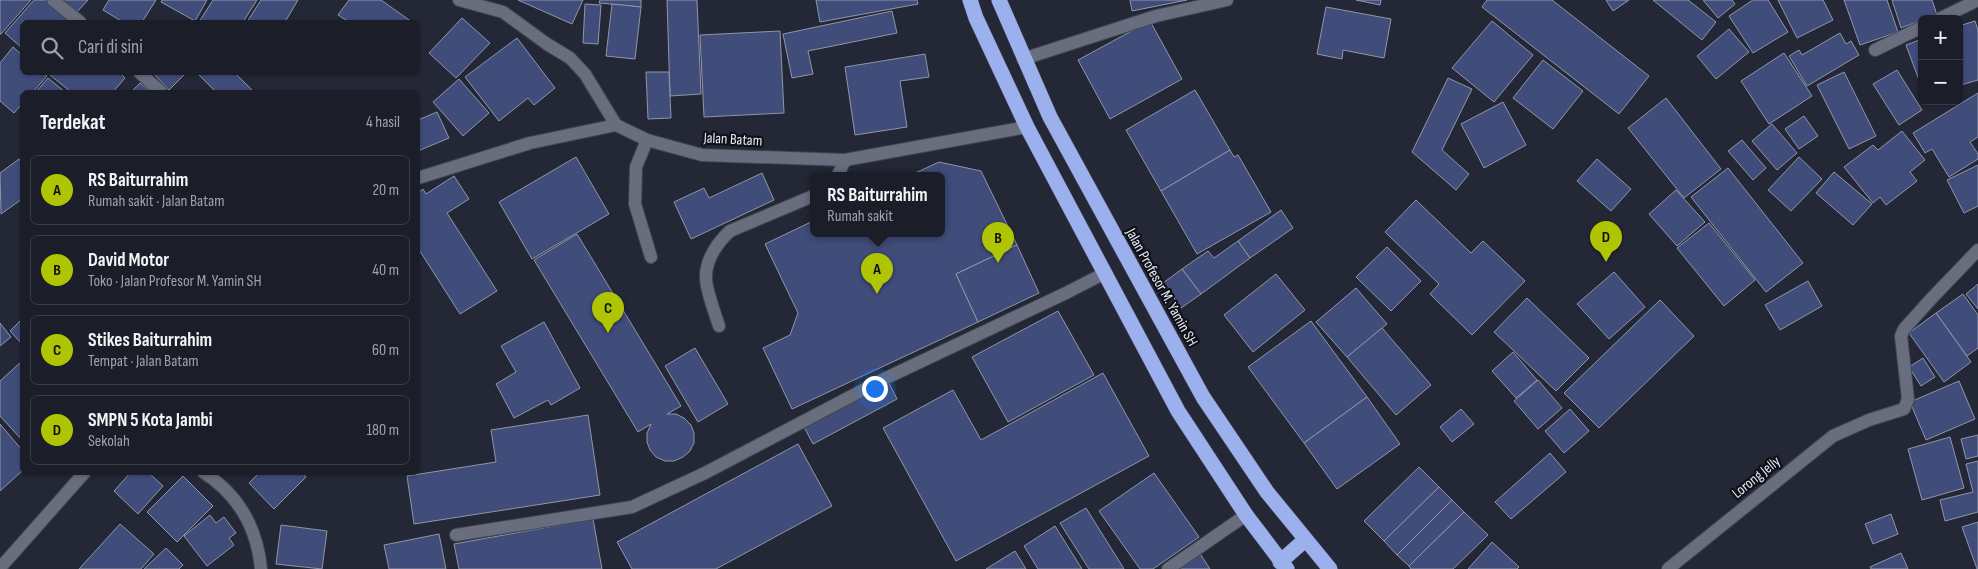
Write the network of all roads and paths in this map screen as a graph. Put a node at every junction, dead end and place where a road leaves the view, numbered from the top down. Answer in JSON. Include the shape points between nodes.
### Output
{"nodes":[{"id":1,"x":53,"y":0,"type":"edge"},
{"id":2,"x":459,"y":0,"type":"edge"},
{"id":3,"x":970,"y":0,"type":"edge"},
{"id":4,"x":999,"y":0,"type":"edge"},
{"id":5,"x":1227,"y":0,"type":"edge"},
{"id":6,"x":1978,"y":0,"type":"edge"},
{"id":7,"x":501,"y":6,"type":"edge"},
{"id":8,"x":1947,"y":15,"type":"edge"},
{"id":9,"x":78,"y":20,"type":"edge"},
{"id":10,"x":1918,"y":29,"type":"edge"},
{"id":11,"x":1874,"y":50,"type":"dead end"},
{"id":12,"x":1023,"y":59,"type":"junction"},
{"id":13,"x":142,"y":75,"type":"edge"},
{"id":14,"x":159,"y":90,"type":"edge"},
{"id":15,"x":616,"y":126,"type":"junction"},
{"id":16,"x":1026,"y":127,"type":"junction"},
{"id":17,"x":647,"y":140,"type":"junction"},
{"id":18,"x":845,"y":160,"type":"junction"},
{"id":19,"x":839,"y":172,"type":"edge"},
{"id":20,"x":420,"y":177,"type":"edge"},
{"id":21,"x":810,"y":197,"type":"edge"},
{"id":22,"x":1978,"y":250,"type":"edge"},
{"id":23,"x":651,"y":256,"type":"dead end"},
{"id":24,"x":1104,"y":274,"type":"junction"},
{"id":25,"x":719,"y":326,"type":"dead end"},
{"id":26,"x":82,"y":475,"type":"edge"},
{"id":27,"x":207,"y":475,"type":"edge"},
{"id":28,"x":1246,"y":516,"type":"junction"},
{"id":29,"x":456,"y":535,"type":"dead end"},
{"id":30,"x":1305,"y":540,"type":"junction"},
{"id":31,"x":1284,"y":565,"type":"edge"},
{"id":32,"x":0,"y":568,"type":"edge"},
{"id":33,"x":261,"y":569,"type":"edge"},
{"id":34,"x":1168,"y":569,"type":"edge"},
{"id":35,"x":1330,"y":569,"type":"edge"},
{"id":36,"x":1668,"y":569,"type":"edge"}],
"edges":[{"from":1,"to":9,"type":"street"},
{"from":2,"to":7,"type":"street"},
{"from":3,"to":16,"type":"highway"},
{"from":4,"to":12,"type":"highway","name":"Jalan Profesor M. Yamin SH"},
{"from":5,"to":12,"type":"street","via":[[1156,16]]},
{"from":6,"to":8,"type":"street"},
{"from":7,"to":15,"type":"street","via":[[547,44],[570,58],[585,74]]},
{"from":10,"to":11,"type":"street"},
{"from":12,"to":30,"type":"highway","name":"Jalan Profesor M. Yamin SH","via":[[1050,117],[1203,397],[1267,492]]},
{"from":13,"to":14,"type":"street"},
{"from":15,"to":17,"type":"street","name":"Jalan Batam"},
{"from":15,"to":20,"type":"street","via":[[530,143]]},
{"from":16,"to":18,"type":"street","name":"Jalan Batam"},
{"from":16,"to":24,"type":"highway"},
{"from":17,"to":18,"type":"street","name":"Jalan Batam","via":[[702,155]]},
{"from":17,"to":23,"type":"street","via":[[636,167],[635,204]]},
{"from":18,"to":19,"type":"street"},
{"from":21,"to":25,"type":"street","via":[[721,238],[705,276]]},
{"from":22,"to":36,"type":"street","name":"Lorong Jelly","via":[[1904,329],[1900,344],[1908,399],[1904,409],[1833,436]]},
{"from":24,"to":28,"type":"highway","via":[[1178,411]]},
{"from":24,"to":29,"type":"street","via":[[884,379],[705,473],[632,507]]},
{"from":26,"to":32,"type":"street"},
{"from":27,"to":33,"type":"street","via":[[234,498],[250,523]]},
{"from":28,"to":31,"type":"highway"},
{"from":28,"to":34,"type":"street"},
{"from":30,"to":31,"type":"highway"},
{"from":30,"to":35,"type":"highway","name":"Jalan Profesor M. Yamin SH"}]}
